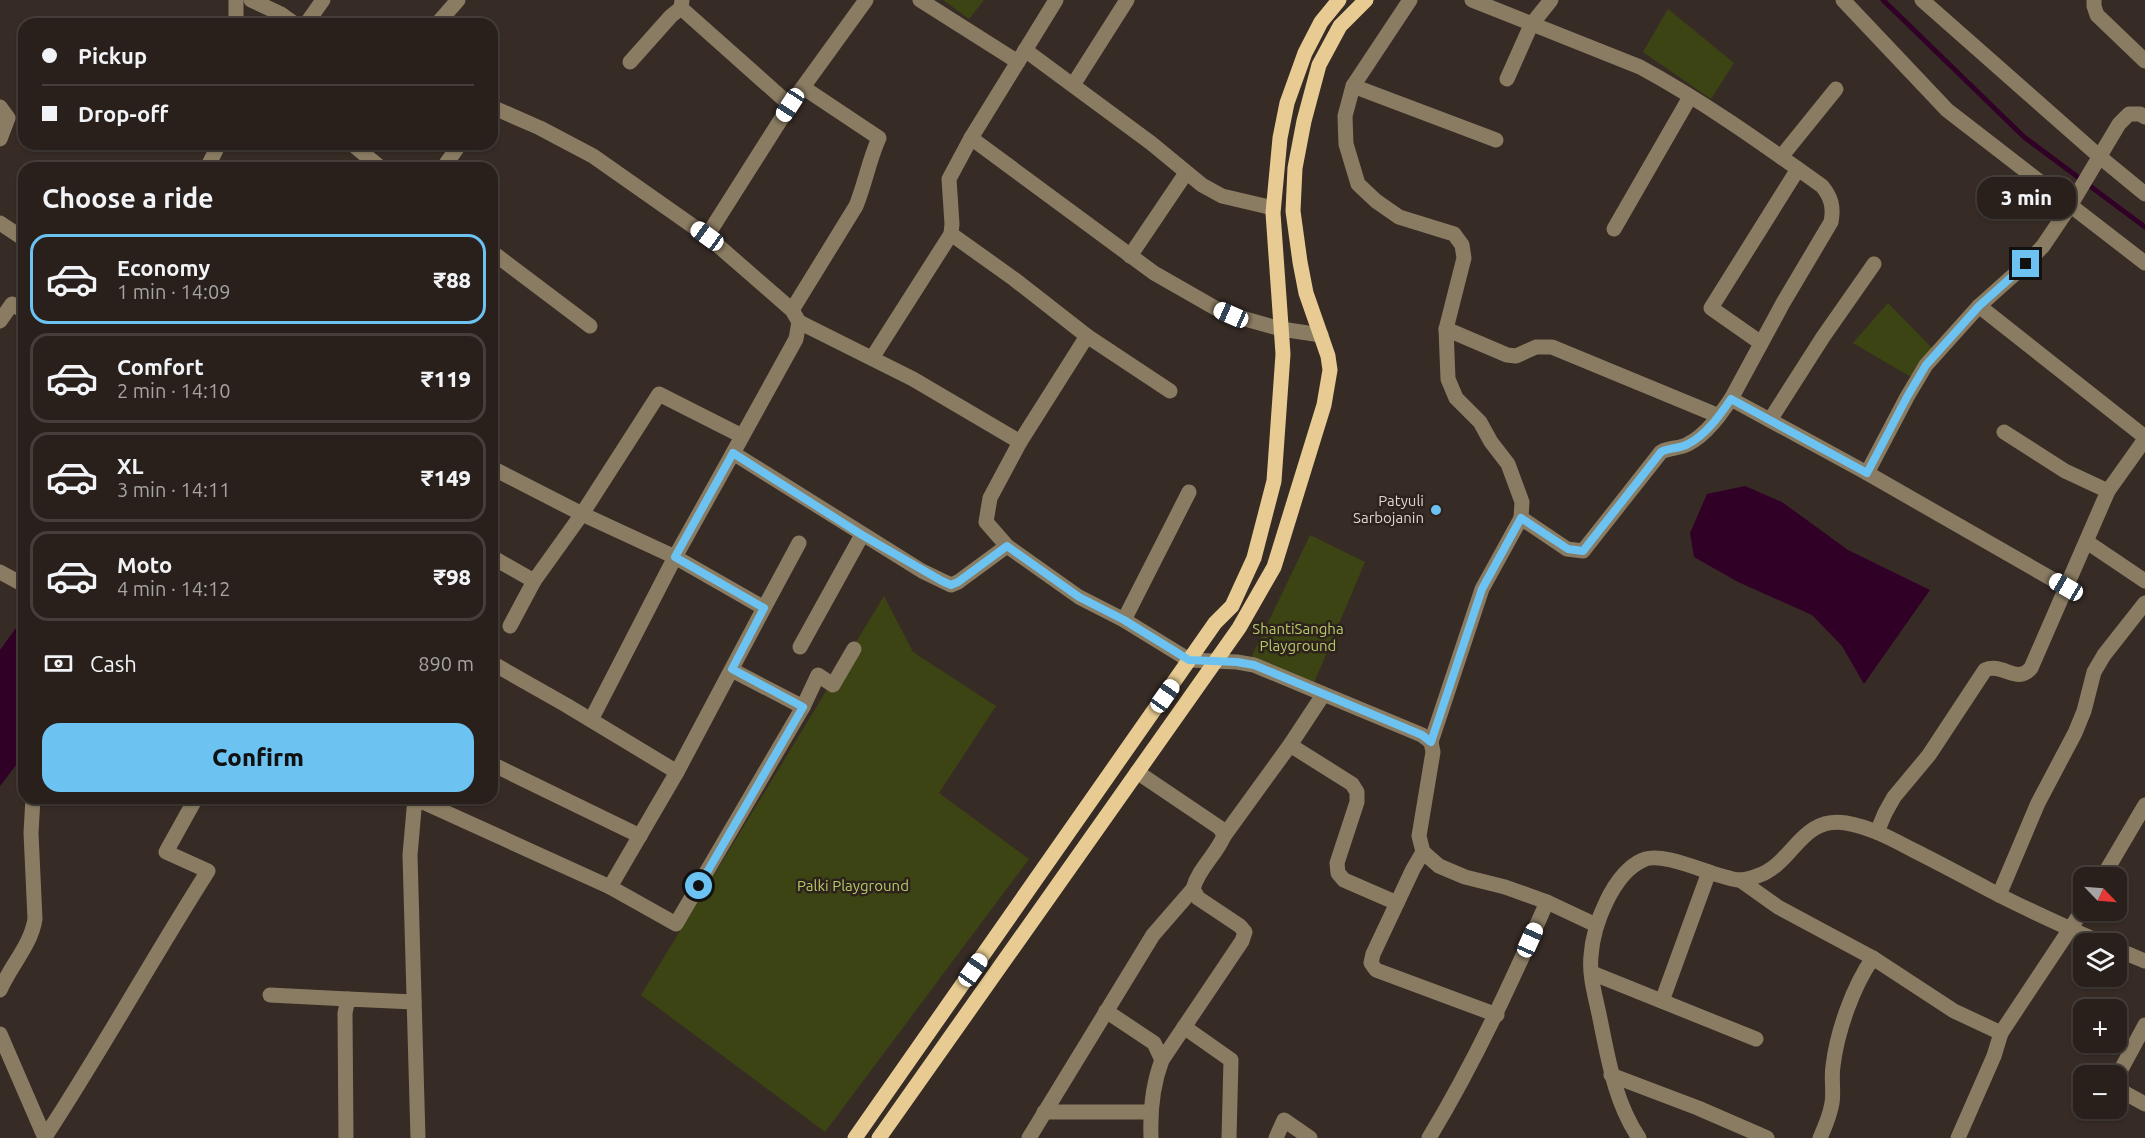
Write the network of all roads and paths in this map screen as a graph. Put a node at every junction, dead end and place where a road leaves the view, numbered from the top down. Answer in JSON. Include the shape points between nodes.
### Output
{"nodes":[{"id":1,"x":236,"y":0,"type":"edge"},
{"id":2,"x":251,"y":0,"type":"edge"},
{"id":3,"x":323,"y":0,"type":"edge"},
{"id":4,"x":458,"y":0,"type":"edge"},
{"id":5,"x":867,"y":0,"type":"edge"},
{"id":6,"x":920,"y":0,"type":"edge"},
{"id":7,"x":1056,"y":0,"type":"edge"},
{"id":8,"x":1127,"y":0,"type":"edge"},
{"id":9,"x":1339,"y":0,"type":"edge"},
{"id":10,"x":1366,"y":0,"type":"edge"},
{"id":11,"x":1410,"y":0,"type":"edge"},
{"id":12,"x":1472,"y":0,"type":"edge"},
{"id":13,"x":1551,"y":0,"type":"edge"},
{"id":14,"x":1843,"y":0,"type":"edge"},
{"id":15,"x":1922,"y":0,"type":"edge"},
{"id":16,"x":2094,"y":0,"type":"edge"},
{"id":17,"x":682,"y":4,"type":"edge"},
{"id":18,"x":236,"y":18,"type":"edge"},
{"id":19,"x":287,"y":18,"type":"edge"},
{"id":20,"x":310,"y":18,"type":"edge"},
{"id":21,"x":442,"y":18,"type":"edge"},
{"id":22,"x":1531,"y":25,"type":"junction"},
{"id":23,"x":1022,"y":56,"type":"junction"},
{"id":24,"x":2145,"y":61,"type":"edge"},
{"id":25,"x":630,"y":62,"type":"dead end"},
{"id":26,"x":1507,"y":79,"type":"dead end"},
{"id":27,"x":1073,"y":85,"type":"junction"},
{"id":28,"x":1353,"y":86,"type":"junction"},
{"id":29,"x":804,"y":88,"type":"junction"},
{"id":30,"x":1836,"y":89,"type":"dead end"},
{"id":31,"x":1690,"y":97,"type":"junction"},
{"id":32,"x":790,"y":105,"type":"junction"},
{"id":33,"x":0,"y":107,"type":"edge"},
{"id":34,"x":498,"y":110,"type":"edge"},
{"id":35,"x":2145,"y":117,"type":"edge"},
{"id":36,"x":971,"y":138,"type":"junction"},
{"id":37,"x":0,"y":139,"type":"edge"},
{"id":38,"x":1496,"y":140,"type":"dead end"},
{"id":39,"x":359,"y":150,"type":"edge"},
{"id":40,"x":1781,"y":157,"type":"junction"},
{"id":41,"x":2100,"y":157,"type":"junction"},
{"id":42,"x":374,"y":162,"type":"edge"},
{"id":43,"x":1798,"y":169,"type":"junction"},
{"id":44,"x":1186,"y":172,"type":"junction"},
{"id":45,"x":2145,"y":194,"type":"edge"},
{"id":46,"x":2070,"y":206,"type":"junction"},
{"id":47,"x":1273,"y":208,"type":"junction"},
{"id":48,"x":1,"y":226,"type":"edge"},
{"id":49,"x":1614,"y":229,"type":"dead end"},
{"id":50,"x":951,"y":234,"type":"junction"},
{"id":51,"x":18,"y":236,"type":"edge"},
{"id":52,"x":707,"y":236,"type":"junction"},
{"id":53,"x":1130,"y":256,"type":"junction"},
{"id":54,"x":498,"y":257,"type":"edge"},
{"id":55,"x":2145,"y":263,"type":"edge"},
{"id":56,"x":1874,"y":264,"type":"dead end"},
{"id":57,"x":1979,"y":306,"type":"junction"},
{"id":58,"x":18,"y":308,"type":"edge"},
{"id":59,"x":796,"y":316,"type":"junction"},
{"id":60,"x":0,"y":321,"type":"edge"},
{"id":61,"x":590,"y":326,"type":"dead end"},
{"id":62,"x":1281,"y":329,"type":"junction"},
{"id":63,"x":1446,"y":329,"type":"junction"},
{"id":64,"x":1321,"y":335,"type":"junction"},
{"id":65,"x":1088,"y":336,"type":"junction"},
{"id":66,"x":1761,"y":343,"type":"junction"},
{"id":67,"x":872,"y":358,"type":"junction"},
{"id":68,"x":1170,"y":391,"type":"dead end"},
{"id":69,"x":1731,"y":399,"type":"junction"},
{"id":70,"x":1719,"y":416,"type":"junction"},
{"id":71,"x":1770,"y":420,"type":"junction"},
{"id":72,"x":2004,"y":432,"type":"dead end"},
{"id":73,"x":742,"y":436,"type":"junction"},
{"id":74,"x":2145,"y":438,"type":"edge"},
{"id":75,"x":1020,"y":442,"type":"junction"},
{"id":76,"x":733,"y":453,"type":"junction"},
{"id":77,"x":498,"y":471,"type":"edge"},
{"id":78,"x":1867,"y":473,"type":"junction"},
{"id":79,"x":2108,"y":491,"type":"junction"},
{"id":80,"x":1189,"y":492,"type":"dead end"},
{"id":81,"x":582,"y":514,"type":"junction"},
{"id":82,"x":1521,"y":518,"type":"junction"},
{"id":83,"x":862,"y":535,"type":"junction"},
{"id":84,"x":2087,"y":542,"type":"junction"},
{"id":85,"x":798,"y":543,"type":"dead end"},
{"id":86,"x":1007,"y":546,"type":"junction"},
{"id":87,"x":675,"y":557,"type":"junction"},
{"id":88,"x":498,"y":560,"type":"edge"},
{"id":89,"x":0,"y":572,"type":"edge"},
{"id":90,"x":534,"y":581,"type":"junction"},
{"id":91,"x":2145,"y":581,"type":"edge"},
{"id":92,"x":18,"y":582,"type":"edge"},
{"id":93,"x":2066,"y":587,"type":"junction"},
{"id":94,"x":2145,"y":603,"type":"edge"},
{"id":95,"x":764,"y":608,"type":"junction"},
{"id":96,"x":1124,"y":620,"type":"junction"},
{"id":97,"x":510,"y":626,"type":"dead end"},
{"id":98,"x":800,"y":647,"type":"dead end"},
{"id":99,"x":854,"y":649,"type":"dead end"},
{"id":100,"x":1189,"y":660,"type":"junction"},
{"id":101,"x":1216,"y":660,"type":"junction"},
{"id":102,"x":498,"y":666,"type":"edge"},
{"id":103,"x":732,"y":669,"type":"junction"},
{"id":104,"x":1323,"y":695,"type":"junction"},
{"id":105,"x":803,"y":707,"type":"junction"},
{"id":106,"x":591,"y":720,"type":"junction"},
{"id":107,"x":1431,"y":742,"type":"junction"},
{"id":108,"x":1290,"y":745,"type":"junction"},
{"id":109,"x":498,"y":767,"type":"edge"},
{"id":110,"x":677,"y":772,"type":"junction"},
{"id":111,"x":1137,"y":772,"type":"junction"},
{"id":112,"x":33,"y":804,"type":"edge"},
{"id":113,"x":193,"y":804,"type":"edge"},
{"id":114,"x":414,"y":804,"type":"edge"},
{"id":115,"x":428,"y":804,"type":"edge"},
{"id":116,"x":2145,"y":805,"type":"edge"},
{"id":117,"x":1877,"y":832,"type":"junction"},
{"id":118,"x":640,"y":836,"type":"junction"},
{"id":119,"x":1224,"y":836,"type":"junction"},
{"id":120,"x":1065,"y":838,"type":"junction"},
{"id":121,"x":1083,"y":850,"type":"junction"},
{"id":122,"x":1424,"y":852,"type":"junction"},
{"id":123,"x":2108,"y":867,"type":"edge"},
{"id":124,"x":1709,"y":872,"type":"junction"},
{"id":125,"x":1740,"y":880,"type":"junction"},
{"id":126,"x":610,"y":888,"type":"junction"},
{"id":127,"x":1193,"y":889,"type":"junction"},
{"id":128,"x":2000,"y":895,"type":"junction"},
{"id":129,"x":1547,"y":902,"type":"junction"},
{"id":130,"x":1397,"y":903,"type":"junction"},
{"id":131,"x":2076,"y":921,"type":"edge"},
{"id":132,"x":1596,"y":925,"type":"junction"},
{"id":133,"x":2071,"y":929,"type":"junction"},
{"id":134,"x":2080,"y":933,"type":"edge"},
{"id":135,"x":2127,"y":954,"type":"edge"},
{"id":136,"x":1873,"y":958,"type":"junction"},
{"id":137,"x":2145,"y":961,"type":"edge"},
{"id":138,"x":1592,"y":973,"type":"junction"},
{"id":139,"x":0,"y":990,"type":"edge"},
{"id":140,"x":270,"y":995,"type":"dead end"},
{"id":141,"x":348,"y":999,"type":"junction"},
{"id":142,"x":1662,"y":1001,"type":"junction"},
{"id":143,"x":414,"y":1002,"type":"junction"},
{"id":144,"x":1106,"y":1011,"type":"junction"},
{"id":145,"x":1497,"y":1015,"type":"junction"},
{"id":146,"x":2145,"y":1025,"type":"edge"},
{"id":147,"x":1184,"y":1027,"type":"junction"},
{"id":148,"x":2001,"y":1033,"type":"junction"},
{"id":149,"x":0,"y":1034,"type":"edge"},
{"id":150,"x":1756,"y":1039,"type":"dead end"},
{"id":151,"x":1162,"y":1060,"type":"junction"},
{"id":152,"x":1611,"y":1075,"type":"junction"},
{"id":153,"x":2145,"y":1104,"type":"edge"},
{"id":154,"x":1044,"y":1112,"type":"junction"},
{"id":155,"x":1150,"y":1112,"type":"junction"},
{"id":156,"x":45,"y":1138,"type":"edge"},
{"id":157,"x":346,"y":1138,"type":"edge"},
{"id":158,"x":418,"y":1138,"type":"edge"},
{"id":159,"x":855,"y":1138,"type":"edge"},
{"id":160,"x":879,"y":1138,"type":"edge"},
{"id":161,"x":1029,"y":1138,"type":"edge"},
{"id":162,"x":1151,"y":1138,"type":"edge"},
{"id":163,"x":1229,"y":1138,"type":"edge"},
{"id":164,"x":1276,"y":1138,"type":"edge"},
{"id":165,"x":1311,"y":1138,"type":"edge"},
{"id":166,"x":1429,"y":1138,"type":"edge"},
{"id":167,"x":1639,"y":1138,"type":"edge"},
{"id":168,"x":1767,"y":1138,"type":"edge"},
{"id":169,"x":1820,"y":1138,"type":"edge"},
{"id":170,"x":1958,"y":1138,"type":"edge"}],
"edges":[{"from":1,"to":18,"type":"street"},
{"from":2,"to":19,"type":"street"},
{"from":3,"to":20,"type":"street"},
{"from":4,"to":21,"type":"street"},
{"from":5,"to":29,"type":"street"},
{"from":6,"to":23,"type":"street"},
{"from":7,"to":23,"type":"street"},
{"from":8,"to":27,"type":"street"},
{"from":9,"to":47,"type":"main road","via":[[1321,22],[1293,86],[1280,138]]},
{"from":10,"to":64,"type":"main road","via":[[1340,26],[1319,64],[1295,168],[1293,212],[1300,262]]},
{"from":11,"to":28,"type":"street"},
{"from":12,"to":22,"type":"street"},
{"from":13,"to":22,"type":"street"},
{"from":14,"to":46,"type":"street","via":[[1947,110]]},
{"from":15,"to":41,"type":"street"},
{"from":16,"to":24,"type":"street","via":[[2097,15]]},
{"from":17,"to":25,"type":"street"},
{"from":17,"to":32,"type":"street"},
{"from":22,"to":26,"type":"street"},
{"from":22,"to":31,"type":"street","via":[[1640,67]]},
{"from":23,"to":27,"type":"street"},
{"from":23,"to":36,"type":"street"},
{"from":27,"to":44,"type":"street"},
{"from":28,"to":38,"type":"street"},
{"from":28,"to":63,"type":"street","via":[[1345,116],[1346,144],[1358,184],[1399,217],[1454,234],[1462,245],[1464,258]]},
{"from":29,"to":32,"type":"street"},
{"from":29,"to":59,"type":"street","via":[[879,138],[856,206]]},
{"from":30,"to":40,"type":"street"},
{"from":31,"to":40,"type":"street"},
{"from":31,"to":49,"type":"street"},
{"from":32,"to":52,"type":"street"},
{"from":33,"to":37,"type":"street","via":[[8,118]]},
{"from":34,"to":52,"type":"street","via":[[593,156]]},
{"from":35,"to":41,"type":"street","via":[[2129,114]]},
{"from":36,"to":50,"type":"street","via":[[949,179]]},
{"from":36,"to":53,"type":"street"},
{"from":39,"to":42,"type":"street"},
{"from":40,"to":43,"type":"street"},
{"from":41,"to":45,"type":"street"},
{"from":41,"to":46,"type":"street"},
{"from":43,"to":66,"type":"street","via":[[1828,193],[1833,213]]},
{"from":43,"to":66,"type":"street","via":[[1710,308]]},
{"from":44,"to":47,"type":"street","via":[[1222,196]]},
{"from":44,"to":53,"type":"street"},
{"from":46,"to":55,"type":"street"},
{"from":46,"to":57,"type":"street","via":[[2043,246]]},
{"from":47,"to":62,"type":"main road"},
{"from":48,"to":51,"type":"street"},
{"from":50,"to":65,"type":"street"},
{"from":50,"to":67,"type":"street"},
{"from":52,"to":59,"type":"street"},
{"from":53,"to":62,"type":"street","via":[[1217,309]]},
{"from":54,"to":61,"type":"street"},
{"from":56,"to":71,"type":"street"},
{"from":57,"to":74,"type":"street"},
{"from":57,"to":78,"type":"street","via":[[1926,365]]},
{"from":58,"to":60,"type":"street","via":[[12,304]]},
{"from":59,"to":67,"type":"street"},
{"from":59,"to":73,"type":"street","via":[[796,339]]},
{"from":62,"to":64,"type":"street"},
{"from":62,"to":100,"type":"main road","via":[[1277,456],[1264,524],[1254,558],[1232,606]]},
{"from":63,"to":70,"type":"street","via":[[1507,355],[1552,347]]},
{"from":63,"to":82,"type":"street","via":[[1448,379],[1455,399],[1480,422],[1508,464],[1522,502]]},
{"from":64,"to":101,"type":"main road","via":[[1330,370],[1326,394],[1286,533],[1259,596]]},
{"from":65,"to":68,"type":"street"},
{"from":65,"to":75,"type":"street"},
{"from":66,"to":69,"type":"street"},
{"from":67,"to":75,"type":"street"},
{"from":69,"to":70,"type":"street"},
{"from":69,"to":71,"type":"street"},
{"from":70,"to":82,"type":"street","via":[[1686,446],[1661,452],[1583,551],[1568,549]]},
{"from":71,"to":78,"type":"street"},
{"from":72,"to":79,"type":"street","via":[[2065,471]]},
{"from":73,"to":76,"type":"street"},
{"from":73,"to":81,"type":"street","via":[[659,394]]},
{"from":74,"to":79,"type":"street"},
{"from":75,"to":86,"type":"street","via":[[990,498],[986,522]]},
{"from":76,"to":83,"type":"street"},
{"from":76,"to":87,"type":"street"},
{"from":77,"to":81,"type":"street"},
{"from":78,"to":93,"type":"street"},
{"from":79,"to":84,"type":"street"},
{"from":80,"to":96,"type":"street"},
{"from":81,"to":87,"type":"street"},
{"from":81,"to":90,"type":"street"},
{"from":82,"to":107,"type":"street","via":[[1482,589]]},
{"from":83,"to":86,"type":"street","via":[[951,585]]},
{"from":83,"to":98,"type":"street"},
{"from":84,"to":91,"type":"street"},
{"from":84,"to":93,"type":"street"},
{"from":85,"to":95,"type":"street"},
{"from":86,"to":96,"type":"street","via":[[1079,597]]},
{"from":87,"to":95,"type":"street"},
{"from":87,"to":106,"type":"street"},
{"from":88,"to":90,"type":"street"},
{"from":89,"to":92,"type":"street"},
{"from":90,"to":97,"type":"street"},
{"from":93,"to":117,"type":"street","via":[[2031,668],[2020,675],[1985,670],[1929,755],[1894,797]]},
{"from":94,"to":128,"type":"street","via":[[2094,672],[2075,733],[2038,803]]},
{"from":95,"to":103,"type":"street"},
{"from":96,"to":100,"type":"street"},
{"from":99,"to":105,"type":"street","via":[[833,685],[818,675]]},
{"from":100,"to":101,"type":"street"},
{"from":100,"to":120,"type":"main road"},
{"from":101,"to":104,"type":"street","via":[[1254,665]]},
{"from":101,"to":111,"type":"main road"},
{"from":102,"to":106,"type":"street"},
{"from":103,"to":105,"type":"street"},
{"from":103,"to":110,"type":"street"},
{"from":104,"to":107,"type":"street"},
{"from":104,"to":108,"type":"street"},
{"from":105,"to":126,"type":"street","via":[[676,924]]},
{"from":106,"to":110,"type":"street"},
{"from":107,"to":122,"type":"street","via":[[1433,752],[1419,836]]},
{"from":108,"to":119,"type":"street"},
{"from":108,"to":130,"type":"street","via":[[1352,784],[1357,792],[1337,863],[1338,873],[1344,880]]},
{"from":109,"to":118,"type":"street"},
{"from":110,"to":118,"type":"street"},
{"from":111,"to":119,"type":"street","via":[[1220,828]]},
{"from":111,"to":121,"type":"main road"},
{"from":112,"to":139,"type":"street","via":[[35,919],[30,938]]},
{"from":113,"to":156,"type":"street","via":[[166,852],[208,871]]},
{"from":114,"to":143,"type":"street","via":[[410,855]]},
{"from":115,"to":126,"type":"street"},
{"from":116,"to":123,"type":"street"},
{"from":117,"to":125,"type":"street","via":[[1828,822],[1813,828],[1759,876]]},
{"from":117,"to":128,"type":"street"},
{"from":118,"to":126,"type":"street"},
{"from":119,"to":127,"type":"street"},
{"from":120,"to":121,"type":"main road"},
{"from":120,"to":159,"type":"main road"},
{"from":121,"to":160,"type":"main road"},
{"from":122,"to":129,"type":"street","via":[[1447,870]]},
{"from":122,"to":130,"type":"street"},
{"from":124,"to":125,"type":"street"},
{"from":124,"to":132,"type":"street","via":[[1664,859],[1644,859],[1629,870],[1612,892]]},
{"from":124,"to":142,"type":"street"},
{"from":125,"to":136,"type":"street","via":[[1778,907]]},
{"from":127,"to":144,"type":"street","via":[[1153,935]]},
{"from":127,"to":147,"type":"street","via":[[1198,898],[1245,932]]},
{"from":128,"to":133,"type":"street"},
{"from":129,"to":132,"type":"street"},
{"from":129,"to":145,"type":"street"},
{"from":130,"to":145,"type":"street","via":[[1373,954],[1372,967]]},
{"from":131,"to":133,"type":"street"},
{"from":132,"to":138,"type":"street"},
{"from":133,"to":134,"type":"street"},
{"from":133,"to":148,"type":"street"},
{"from":135,"to":137,"type":"street"},
{"from":136,"to":148,"type":"street","via":[[1954,1011]]},
{"from":136,"to":169,"type":"street","via":[[1863,972],[1840,1034],[1833,1066],[1832,1103]]},
{"from":138,"to":142,"type":"street"},
{"from":138,"to":152,"type":"street"},
{"from":140,"to":141,"type":"street"},
{"from":141,"to":143,"type":"street"},
{"from":141,"to":157,"type":"street"},
{"from":142,"to":150,"type":"street"},
{"from":143,"to":158,"type":"street"},
{"from":144,"to":151,"type":"street","via":[[1154,1043]]},
{"from":144,"to":154,"type":"street"},
{"from":145,"to":166,"type":"street"},
{"from":146,"to":153,"type":"street","via":[[2118,1075],[2117,1085]]},
{"from":147,"to":151,"type":"street"},
{"from":147,"to":163,"type":"street","via":[[1231,1060]]},
{"from":148,"to":170,"type":"street"},
{"from":149,"to":156,"type":"street"},
{"from":151,"to":155,"type":"street"},
{"from":152,"to":167,"type":"street","via":[[1628,1122]]},
{"from":152,"to":168,"type":"street"},
{"from":154,"to":155,"type":"street"},
{"from":154,"to":161,"type":"street"},
{"from":155,"to":162,"type":"street"},
{"from":164,"to":165,"type":"street","via":[[1284,1120]]}]}
